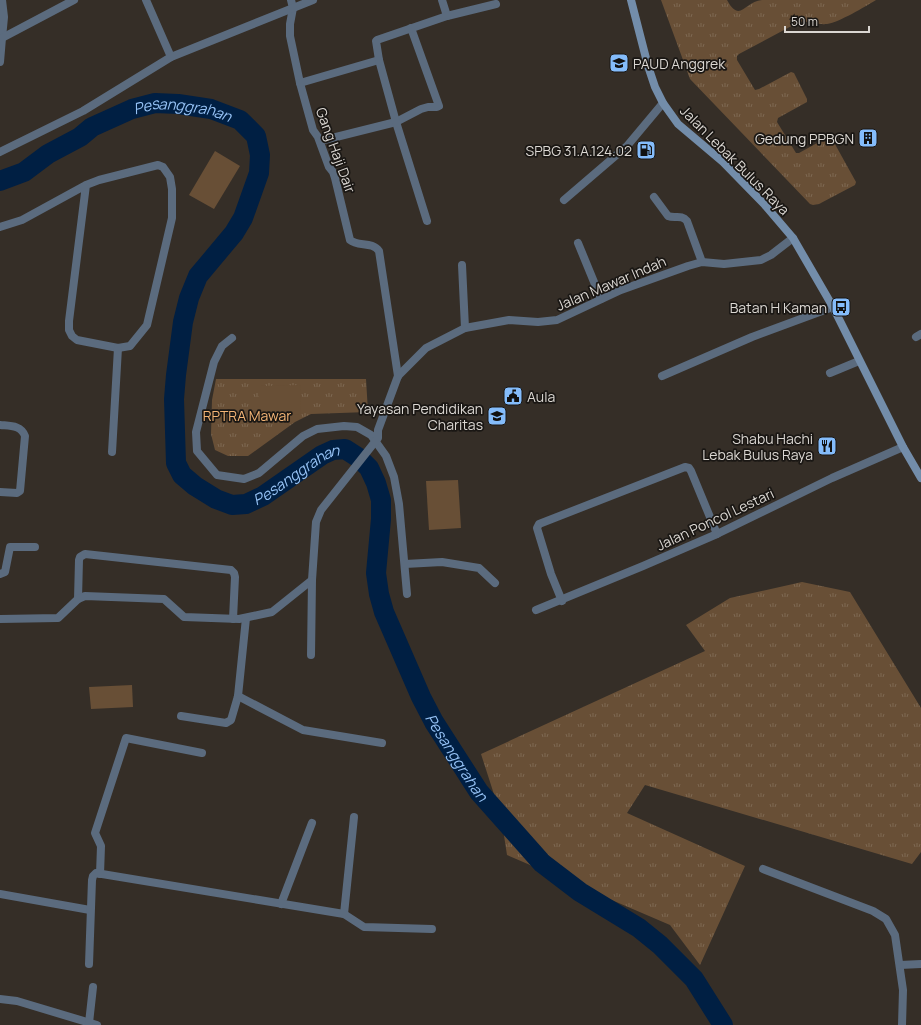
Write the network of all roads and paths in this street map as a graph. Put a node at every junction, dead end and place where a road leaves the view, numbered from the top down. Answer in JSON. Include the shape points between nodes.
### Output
{"nodes":[{"id":1,"x":2,"y":0,"type":"edge"},
{"id":2,"x":74,"y":0,"type":"edge"},
{"id":3,"x":146,"y":0,"type":"edge"},
{"id":4,"x":313,"y":0,"type":"edge"},
{"id":5,"x":442,"y":0,"type":"edge"},
{"id":6,"x":631,"y":0,"type":"edge"},
{"id":7,"x":292,"y":4,"type":"edge"},
{"id":8,"x":496,"y":4,"type":"dead end"},
{"id":9,"x":447,"y":16,"type":"junction"},
{"id":10,"x":411,"y":28,"type":"junction"},
{"id":11,"x":1,"y":38,"type":"edge"},
{"id":12,"x":171,"y":57,"type":"junction"},
{"id":13,"x":379,"y":60,"type":"junction"},
{"id":14,"x":0,"y":62,"type":"edge"},
{"id":15,"x":300,"y":83,"type":"junction"},
{"id":16,"x":663,"y":103,"type":"junction"},
{"id":17,"x":396,"y":122,"type":"junction"},
{"id":18,"x":320,"y":141,"type":"junction"},
{"id":19,"x":0,"y":152,"type":"edge"},
{"id":20,"x":86,"y":185,"type":"junction"},
{"id":21,"x":654,"y":197,"type":"dead end"},
{"id":22,"x":564,"y":200,"type":"dead end"},
{"id":23,"x":427,"y":221,"type":"dead end"},
{"id":24,"x":0,"y":227,"type":"edge"},
{"id":25,"x":793,"y":238,"type":"junction"},
{"id":26,"x":578,"y":243,"type":"dead end"},
{"id":27,"x":702,"y":262,"type":"junction"},
{"id":28,"x":462,"y":265,"type":"dead end"},
{"id":29,"x":601,"y":299,"type":"junction"},
{"id":30,"x":832,"y":307,"type":"junction"},
{"id":31,"x":465,"y":328,"type":"junction"},
{"id":32,"x":232,"y":338,"type":"dead end"},
{"id":33,"x":118,"y":348,"type":"junction"},
{"id":34,"x":859,"y":361,"type":"junction"},
{"id":35,"x":830,"y":373,"type":"dead end"},
{"id":36,"x":398,"y":376,"type":"junction"},
{"id":37,"x":662,"y":376,"type":"dead end"},
{"id":38,"x":0,"y":425,"type":"edge"},
{"id":39,"x":372,"y":445,"type":"junction"},
{"id":40,"x":903,"y":447,"type":"junction"},
{"id":41,"x":112,"y":452,"type":"dead end"},
{"id":42,"x":921,"y":478,"type":"edge"},
{"id":43,"x":0,"y":492,"type":"edge"},
{"id":44,"x":717,"y":534,"type":"junction"},
{"id":45,"x":35,"y":547,"type":"dead end"},
{"id":46,"x":405,"y":564,"type":"junction"},
{"id":47,"x":0,"y":574,"type":"edge"},
{"id":48,"x":312,"y":580,"type":"junction"},
{"id":49,"x":495,"y":583,"type":"dead end"},
{"id":50,"x":408,"y":594,"type":"dead end"},
{"id":51,"x":78,"y":599,"type":"junction"},
{"id":52,"x":562,"y":600,"type":"junction"},
{"id":53,"x":536,"y":610,"type":"dead end"},
{"id":54,"x":0,"y":618,"type":"edge"},
{"id":55,"x":246,"y":618,"type":"junction"},
{"id":56,"x":233,"y":619,"type":"junction"},
{"id":57,"x":311,"y":655,"type":"dead end"},
{"id":58,"x":238,"y":696,"type":"junction"},
{"id":59,"x":182,"y":716,"type":"dead end"},
{"id":60,"x":382,"y":743,"type":"dead end"},
{"id":61,"x":202,"y":753,"type":"dead end"},
{"id":62,"x":354,"y":817,"type":"dead end"},
{"id":63,"x":312,"y":823,"type":"dead end"},
{"id":64,"x":763,"y":869,"type":"dead end"},
{"id":65,"x":100,"y":874,"type":"junction"},
{"id":66,"x":0,"y":894,"type":"edge"},
{"id":67,"x":281,"y":904,"type":"junction"},
{"id":68,"x":90,"y":910,"type":"junction"},
{"id":69,"x":344,"y":914,"type":"junction"},
{"id":70,"x":432,"y":929,"type":"dead end"},
{"id":71,"x":89,"y":964,"type":"dead end"},
{"id":72,"x":921,"y":964,"type":"edge"},
{"id":73,"x":900,"y":965,"type":"junction"},
{"id":74,"x":93,"y":987,"type":"dead end"},
{"id":75,"x":0,"y":999,"type":"edge"},
{"id":76,"x":93,"y":1024,"type":"edge"},
{"id":77,"x":902,"y":1025,"type":"edge"}],
"edges":[{"from":1,"to":11,"type":"street","via":[[4,17]]},
{"from":2,"to":11,"type":"street"},
{"from":3,"to":12,"type":"street"},
{"from":4,"to":7,"type":"street"},
{"from":5,"to":9,"type":"street"},
{"from":6,"to":16,"type":"main road","name":"Jalan Lebak Bulus Raya","via":[[648,66]]},
{"from":7,"to":12,"type":"street"},
{"from":7,"to":15,"type":"street","name":"Gang Haji Dair","via":[[290,36]]},
{"from":8,"to":9,"type":"street"},
{"from":9,"to":10,"type":"street"},
{"from":10,"to":13,"type":"street","via":[[377,40],[375,43]]},
{"from":10,"to":17,"type":"street","via":[[439,106],[421,109]]},
{"from":11,"to":14,"type":"street"},
{"from":12,"to":19,"type":"street","via":[[83,111]]},
{"from":13,"to":15,"type":"street"},
{"from":13,"to":17,"type":"street"},
{"from":15,"to":18,"type":"street","name":"Gang Haji Dair","via":[[313,130]]},
{"from":16,"to":22,"type":"street","via":[[627,146]]},
{"from":16,"to":25,"type":"main road","name":"Jalan Lebak Bulus Raya","via":[[678,124],[723,162]]},
{"from":17,"to":18,"type":"street"},
{"from":17,"to":23,"type":"street"},
{"from":18,"to":36,"type":"street","name":"Gang Haji Dair","via":[[335,178],[350,240],[374,246],[379,251]]},
{"from":20,"to":24,"type":"street","via":[[22,220]]},
{"from":20,"to":33,"type":"street","via":[[69,330],[77,340]]},
{"from":20,"to":33,"type":"street","via":[[158,165],[163,167],[170,177],[172,218],[146,325],[130,346]]},
{"from":21,"to":27,"type":"street","via":[[668,216],[681,216],[687,220]]},
{"from":25,"to":27,"type":"street","name":"Jalan Mawar Indah","via":[[762,260],[724,264]]},
{"from":25,"to":30,"type":"main road","name":"Jalan Lebak Bulus Raya"},
{"from":26,"to":29,"type":"street"},
{"from":27,"to":29,"type":"street","name":"Jalan Mawar Indah"},
{"from":28,"to":31,"type":"street"},
{"from":29,"to":31,"type":"street","name":"Jalan Mawar Indah","via":[[557,320],[509,320]]},
{"from":30,"to":34,"type":"main road","name":"Jalan Lebak Bulus Raya"},
{"from":30,"to":37,"type":"street","via":[[752,337]]},
{"from":31,"to":36,"type":"street","name":"Jalan Mawar Indah","via":[[426,348]]},
{"from":32,"to":39,"type":"street","via":[[222,346],[214,362],[196,432],[197,451],[217,475],[244,479],[259,473],[303,436],[317,429],[344,426],[357,428],[371,436]]},
{"from":33,"to":41,"type":"street"},
{"from":34,"to":35,"type":"street"},
{"from":34,"to":40,"type":"main road","name":"Jalan Lebak Bulus Raya"},
{"from":36,"to":39,"type":"street","name":"Jalan Mawar Indah","via":[[378,430],[378,438]]},
{"from":38,"to":43,"type":"street","via":[[19,428],[25,436],[20,491]]},
{"from":39,"to":46,"type":"street","via":[[386,456],[394,477],[400,504]]},
{"from":39,"to":48,"type":"street","via":[[321,510],[316,522]]},
{"from":40,"to":42,"type":"main road","name":"Jalan Lebak Bulus Raya"},
{"from":40,"to":44,"type":"street","name":"Jalan Poncol Lestari","via":[[832,478]]},
{"from":44,"to":52,"type":"street","name":"Jalan Poncol Lestari"},
{"from":44,"to":52,"type":"street","via":[[691,471],[685,467],[539,524],[537,528]]},
{"from":45,"to":47,"type":"street","via":[[10,547],[5,572]]},
{"from":46,"to":49,"type":"street","via":[[442,562],[479,568]]},
{"from":46,"to":50,"type":"street"},
{"from":48,"to":55,"type":"street","via":[[272,612]]},
{"from":48,"to":57,"type":"street"},
{"from":51,"to":54,"type":"street","via":[[58,618]]},
{"from":51,"to":56,"type":"street","via":[[85,596],[164,599],[184,617]]},
{"from":51,"to":56,"type":"street","via":[[79,560],[85,554],[231,570],[235,577]]},
{"from":52,"to":53,"type":"street","name":"Jalan Poncol Lestari"},
{"from":55,"to":56,"type":"street"},
{"from":55,"to":58,"type":"street"},
{"from":58,"to":59,"type":"street","via":[[231,720],[226,723]]},
{"from":58,"to":60,"type":"street","via":[[303,730]]},
{"from":61,"to":65,"type":"street","via":[[126,738],[95,833],[101,846]]},
{"from":62,"to":69,"type":"street"},
{"from":63,"to":67,"type":"street"},
{"from":64,"to":73,"type":"street","via":[[873,911],[886,919],[895,935]]},
{"from":65,"to":67,"type":"street"},
{"from":65,"to":68,"type":"street","via":[[96,873],[93,876]]},
{"from":66,"to":68,"type":"street"},
{"from":67,"to":69,"type":"street"},
{"from":68,"to":71,"type":"street"},
{"from":69,"to":70,"type":"street","via":[[364,927]]},
{"from":72,"to":73,"type":"street"},
{"from":73,"to":77,"type":"street","via":[[903,990]]},
{"from":74,"to":76,"type":"street"},
{"from":75,"to":76,"type":"street","via":[[17,1001]]}]}
